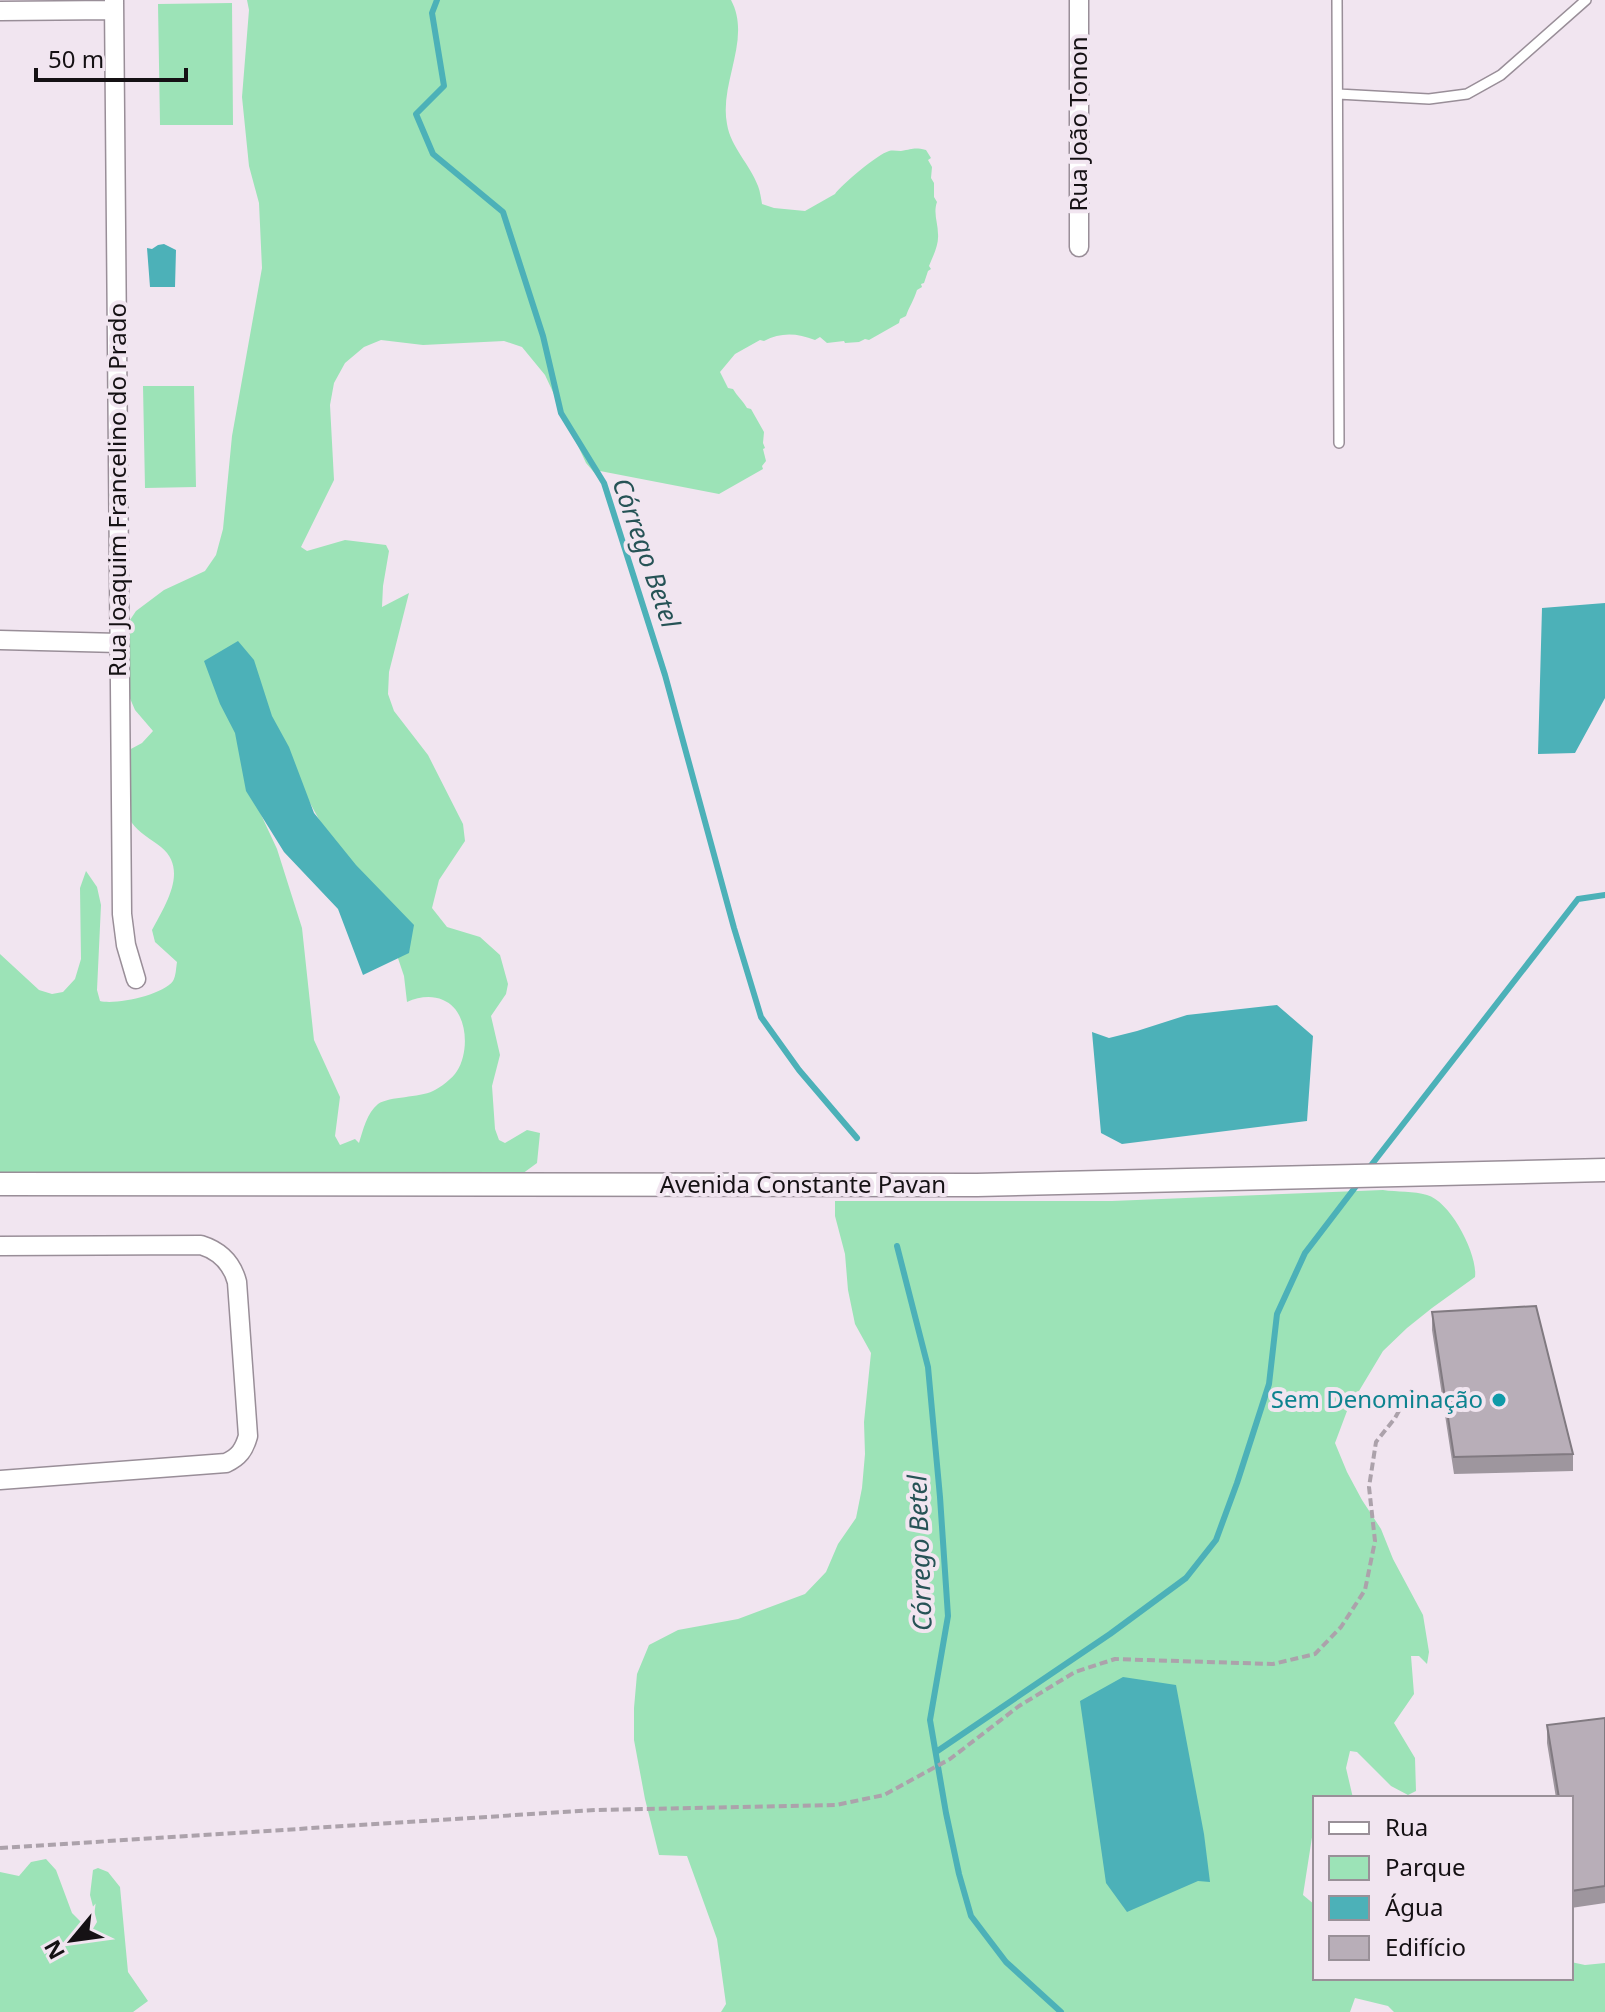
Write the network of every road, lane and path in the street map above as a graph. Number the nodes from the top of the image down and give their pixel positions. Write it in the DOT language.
graph roads {
  1 [pos="1079,0"];
  2 [pos="1337,0"];
  3 [pos="1586,0"];
  4 [pos="114,5"];
  5 [pos="0,11"];
  6 [pos="1338,94"];
  7 [pos="1079,247"];
  8 [pos="1339,443"];
  9 [pos="0,640"];
  10 [pos="119,643"];
  11 [pos="136,979"];
  12 [pos="1605,1170"];
  13 [pos="0,1184"];
  14 [pos="0,1246"];
  15 [pos="1411,1389"];
  16 [pos="0,1480"];
  17 [pos="0,1848"];
  1 -- 7 [label="street, Rua João Tonon"];
  2 -- 6 [label="lane"];
  3 -- 6 [label="lane"];
  4 -- 5 [label="street"];
  4 -- 10 [label="street, Rua Joaquim Francelino do Prado"];
  6 -- 8 [label="lane"];
  9 -- 10 [label="street"];
  10 -- 11 [label="street, Rua Joaquim Francelino do Prado"];
  12 -- 13 [label="street, Avenida Constante Pavan"];
  14 -- 16 [label="street"];
  15 -- 17 [label="path"];
}
